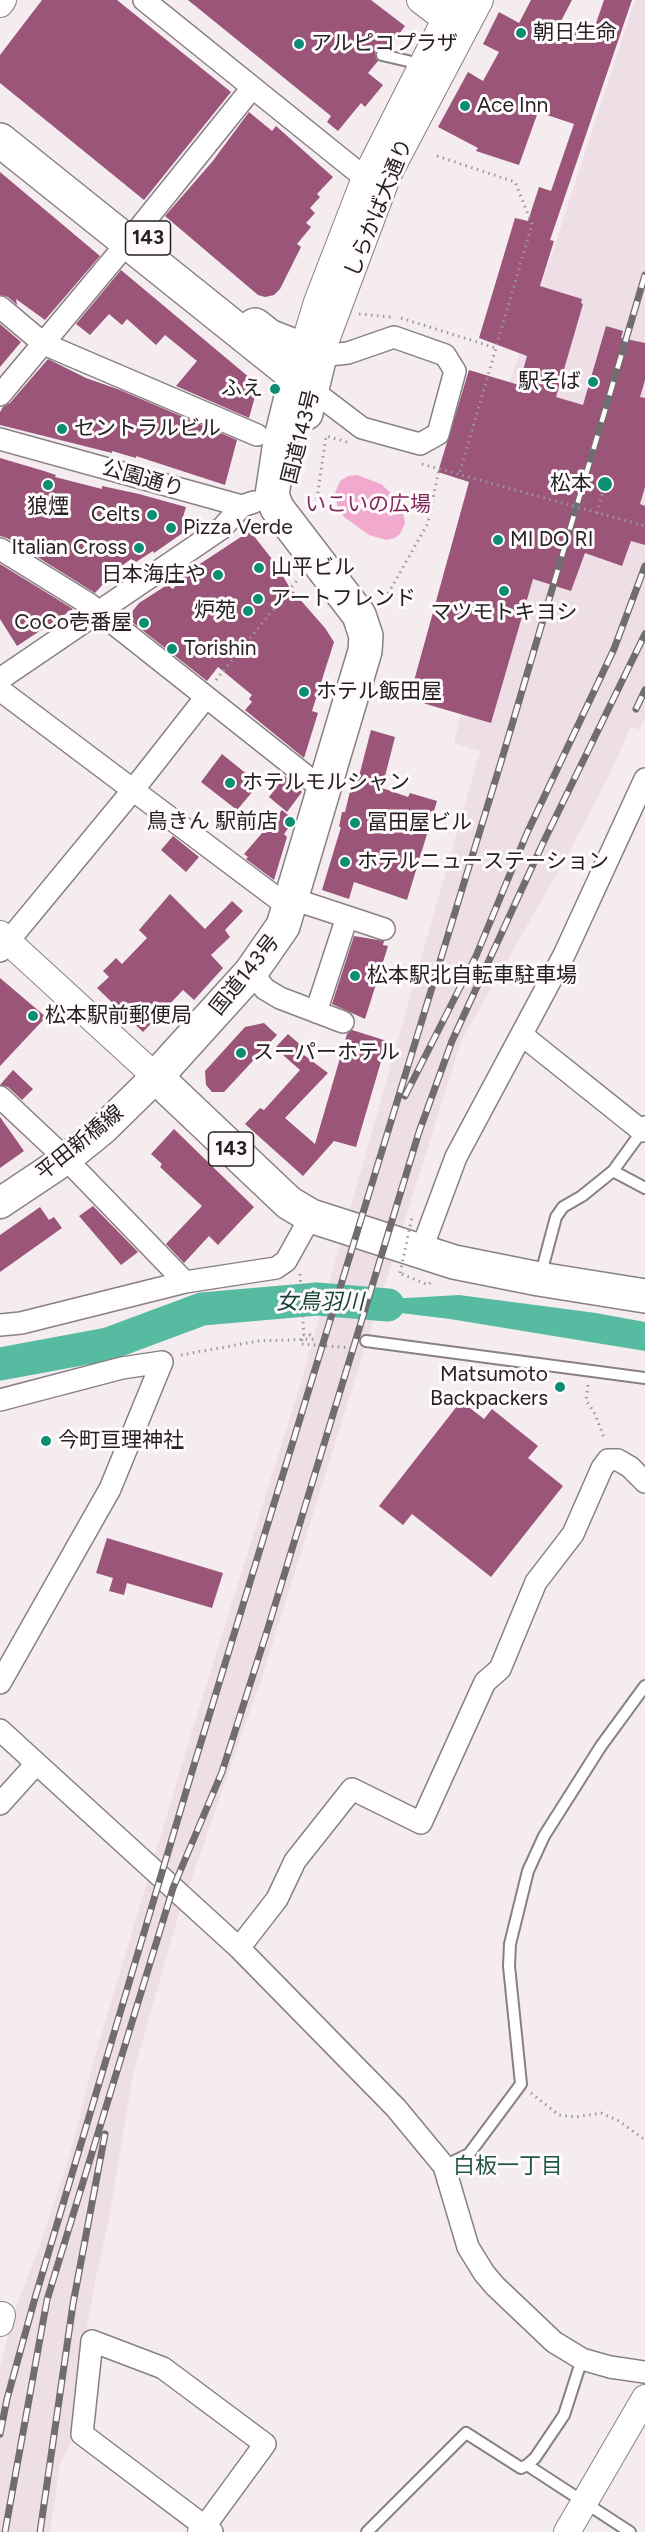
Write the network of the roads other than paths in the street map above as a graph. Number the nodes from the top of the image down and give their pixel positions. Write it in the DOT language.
graph roads {
  1 [pos="3,0"];
  2 [pos="144,0"];
  3 [pos="420,0"];
  4 [pos="480,0"];
  5 [pos="0,4"];
  6 [pos="454,17"];
  7 [pos="382,56"];
  8 [pos="428,76"];
  9 [pos="252,88"];
  10 [pos="0,118"];
  11 [pos="0,140"];
  12 [pos="365,178"];
  13 [pos="133,236"];
  14 [pos="0,307"];
  15 [pos="44,344"];
  16 [pos="307,368"];
  17 [pos="0,394"];
  18 [pos="257,435"];
  19 [pos="0,439"];
  20 [pos="290,504"];
  21 [pos="242,506"];
  22 [pos="0,549"];
  23 [pos="99,612"];
  24 [pos="0,679"];
  25 [pos="0,690"];
  26 [pos="205,696"];
  27 [pos="645,779"];
  28 [pos="134,790"];
  29 [pos="325,791"];
  30 [pos="291,903"];
  31 [pos="347,917"];
  32 [pos="380,930"];
  33 [pos="3,942"];
  34 [pos="251,972"];
  35 [pos="316,1012"];
  36 [pos="343,1022"];
  37 [pos="522,1035"];
  38 [pos="156,1077"];
  39 [pos="0,1097"];
  40 [pos="644,1129"];
  41 [pos="66,1159"];
  42 [pos="613,1171"];
  43 [pos="645,1188"];
  44 [pos="0,1203"];
  45 [pos="311,1216"];
  46 [pos="410,1262"];
  47 [pos="539,1279"];
  48 [pos="185,1282"];
  49 [pos="645,1296"];
  50 [pos="0,1325"];
  51 [pos="366,1341"];
  52 [pos="645,1378"];
  53 [pos="0,1400"];
  54 [pos="645,1482"];
  55 [pos="0,1683"];
  56 [pos="645,1686"];
  57 [pos="0,1730"];
  58 [pos="36,1764"];
  59 [pos="0,1804"];
  60 [pos="239,1948"];
  61 [pos="444,2166"];
  62 [pos="582,2359"];
  63 [pos="645,2372"];
  64 [pos="645,2398"];
  65 [pos="527,2465"];
  66 [pos="585,2501"];
  67 [pos="206,2530"];
  68 [pos="367,2532"];
  69 [pos="567,2532"];
  70 [pos="630,2532"];
  1 -- 5 [label="street"];
  2 -- 9 [label="street"];
  3 -- 6 [label="street"];
  4 -- 6 [label="street, しらかば大通り"];
  6 -- 8 [label="street, しらかば大通り"];
  7 -- 8 [label="lane"];
  8 -- 12 [label="street, しらかば大通り"];
  8 -- 16 [label="street, しらかば大通り"];
  9 -- 12 [label="street"];
  9 -- 13 [label="street"];
  10 -- 13 [label="highway, 143"];
  11 -- 13 [label="highway, 143"];
  12 -- 16 [label="street, しらかば大通り"];
  13 -- 15 [label="street"];
  13 -- 16 [label="highway, 143"];
  14 -- 15 [label="street"];
  15 -- 17 [label="street"];
  15 -- 18 [label="street"];
  16 -- 16 [label="street"];
  16 -- 20 [label="highway, 国道143号"];
  19 -- 21 [label="street, 公園通り"];
  20 -- 21 [label="street"];
  20 -- 29 [label="highway, 国道143号"];
  21 -- 23 [label="street"];
  22 -- 23 [label="street"];
  23 -- 24 [label="street"];
  23 -- 26 [label="street"];
  25 -- 28 [label="street"];
  26 -- 28 [label="street"];
  26 -- 29 [label="street"];
  27 -- 37 [label="street"];
  28 -- 30 [label="street"];
  28 -- 33 [label="street"];
  29 -- 30 [label="highway, 国道143号"];
  30 -- 31 [label="street"];
  30 -- 34 [label="highway, 国道143号"];
  31 -- 32 [label="street"];
  31 -- 35 [label="street"];
  33 -- 38 [label="street"];
  34 -- 35 [label="street"];
  34 -- 38 [label="highway, 国道143号"];
  35 -- 36 [label="street"];
  37 -- 40 [label="street"];
  37 -- 46 [label="street"];
  38 -- 41 [label="main road, 平田新橋線"];
  38 -- 45 [label="highway, 143"];
  39 -- 41 [label="street"];
  40 -- 42 [label="lane"];
  41 -- 44 [label="main road, 平田新橋線"];
  41 -- 48 [label="street"];
  42 -- 43 [label="lane"];
  42 -- 47 [label="lane"];
  45 -- 46 [label="highway, 143"];
  45 -- 48 [label="street"];
  46 -- 47 [label="highway, 143"];
  47 -- 49 [label="highway, 143"];
  48 -- 50 [label="street"];
  51 -- 52 [label="lane"];
  53 -- 55 [label="street"];
  54 -- 60 [label="street"];
  56 -- 61 [label="lane"];
  57 -- 58 [label="street"];
  58 -- 59 [label="street"];
  58 -- 60 [label="street"];
  60 -- 61 [label="street"];
  61 -- 62 [label="street"];
  62 -- 63 [label="street"];
  62 -- 65 [label="lane"];
  64 -- 66 [label="street"];
  65 -- 66 [label="lane"];
  65 -- 68 [label="lane"];
  66 -- 69 [label="street"];
  66 -- 70 [label="lane"];
  67 -- 67 [label="street"];
}
